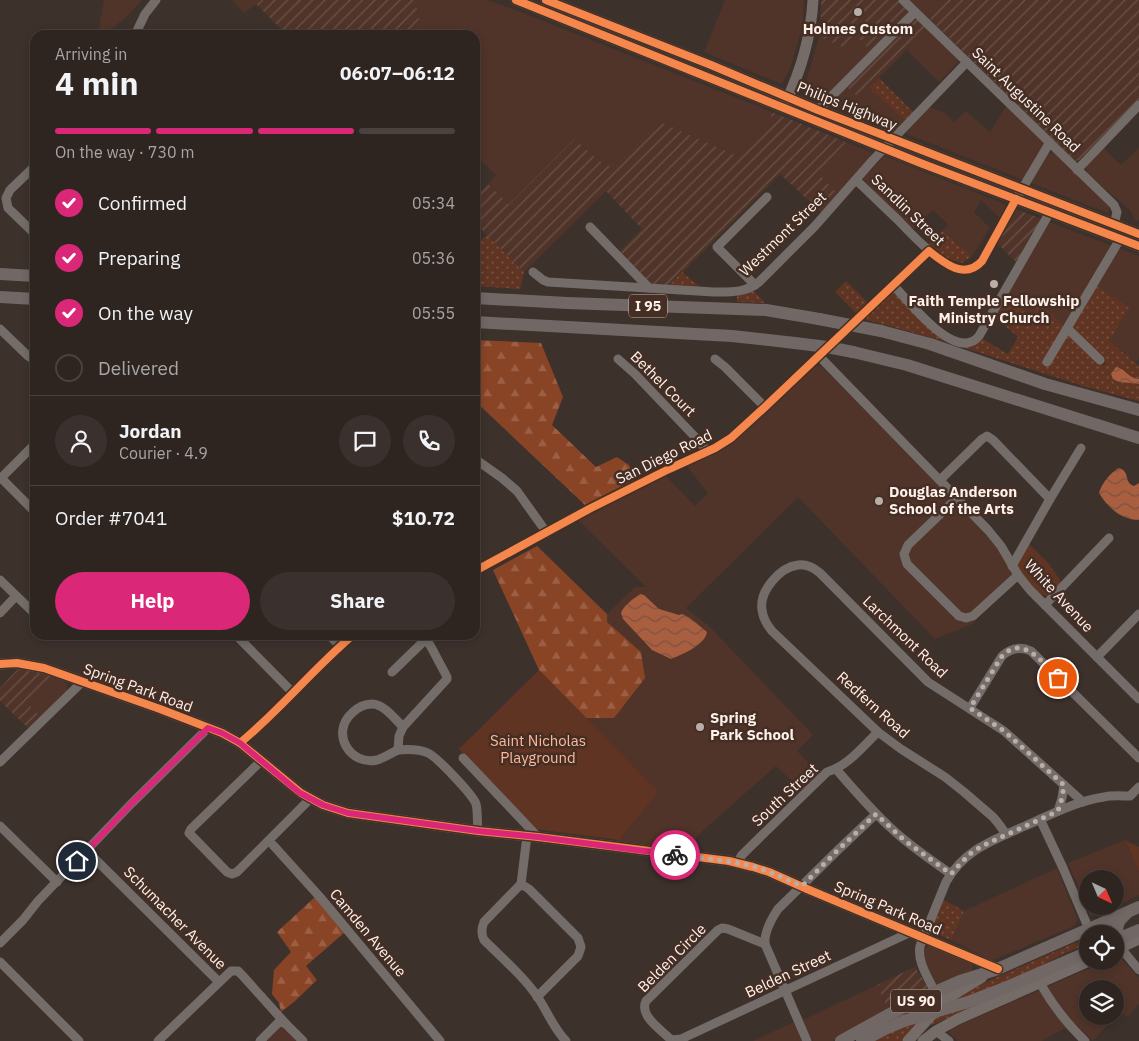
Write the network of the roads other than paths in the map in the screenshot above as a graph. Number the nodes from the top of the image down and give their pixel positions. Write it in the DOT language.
graph roads {
  1 [pos="156,0"];
  2 [pos="516,0"];
  3 [pos="546,0"];
  4 [pos="813,0"];
  5 [pos="903,0"];
  6 [pos="915,12"];
  7 [pos="586,22"];
  8 [pos="139,30"];
  9 [pos="967,62"];
  10 [pos="785,103"];
  11 [pos="1139,105"];
  12 [pos="818,110"];
  13 [pos="1050,142"];
  14 [pos="888,144"];
  15 [pos="1077,170"];
  16 [pos="30,171"];
  17 [pos="856,180"];
  18 [pos="1019,194"];
  19 [pos="767,197"];
  20 [pos="1050,212"];
  21 [pos="1114,225"];
  22 [pos="590,227"];
  23 [pos="30,229"];
  24 [pos="1139,234"];
  25 [pos="1120,239"];
  26 [pos="1139,246"];
  27 [pos="929,251"];
  28 [pos="533,272"];
  29 [pos="0,274"];
  30 [pos="30,276"];
  31 [pos="755,285"];
  32 [pos="893,285"];
  33 [pos="649,288"];
  34 [pos="0,297"];
  35 [pos="480,298"];
  36 [pos="30,299"];
  37 [pos="480,322"];
  38 [pos="1068,328"];
  39 [pos="0,329"];
  40 [pos="819,356"];
  41 [pos="30,357"];
  42 [pos="618,359"];
  43 [pos="715,359"];
  44 [pos="1100,360"];
  45 [pos="1047,362"];
  46 [pos="765,407"];
  47 [pos="1139,410"];
  48 [pos="1139,438"];
  49 [pos="1081,448"];
  50 [pos="30,449"];
  51 [pos="708,452"];
  52 [pos="480,463"];
  53 [pos="1,478"];
  54 [pos="940,480"];
  55 [pos="957,498"];
  56 [pos="1050,499"];
  57 [pos="30,507"];
  58 [pos="547,533"];
  59 [pos="1109,538"];
  60 [pos="480,566"];
  61 [pos="1012,566"];
  62 [pos="1018,574"];
  63 [pos="777,577"];
  64 [pos="0,580"];
  65 [pos="16,596"];
  66 [pos="1045,605"];
  67 [pos="30,609"];
  68 [pos="0,613"];
  69 [pos="1139,614"];
  70 [pos="241,640"];
  71 [pos="335,640"];
  72 [pos="347,640"];
  73 [pos="420,640"];
  74 [pos="426,640"];
  75 [pos="340,646"];
  76 [pos="1097,657"];
  77 [pos="0,664"];
  78 [pos="392,672"];
  79 [pos="82,682"];
  80 [pos="294,693"];
  81 [pos="1139,699"];
  82 [pos="970,708"];
  83 [pos="403,726"];
  84 [pos="208,728"];
  85 [pos="878,732"];
  86 [pos="240,743"];
  87 [pos="398,750"];
  88 [pos="463,758"];
  89 [pos="1139,758"];
  90 [pos="261,761"];
  91 [pos="0,762"];
  92 [pos="836,769"];
  93 [pos="1064,785"];
  94 [pos="1139,787"];
  95 [pos="1135,796"];
  96 [pos="311,798"];
  97 [pos="1083,802"];
  98 [pos="1058,811"];
  99 [pos="876,814"];
  100 [pos="1040,819"];
  101 [pos="0,826"];
  102 [pos="478,831"];
  103 [pos="1006,834"];
  104 [pos="532,837"];
  105 [pos="273,845"];
  106 [pos="87,851"];
  107 [pos="738,863"];
  108 [pos="951,874"];
  109 [pos="57,882"];
  110 [pos="521,884"];
  111 [pos="802,886"];
  112 [pos="1134,909"];
  113 [pos="1087,925"];
  114 [pos="1103,925"];
  115 [pos="1117,925"];
  116 [pos="1139,930"];
  117 [pos="911,932"];
  118 [pos="1079,936"];
  119 [pos="923,937"];
  120 [pos="1139,939"];
  121 [pos="1124,940"];
  122 [pos="0,942"];
  123 [pos="1124,942"];
  124 [pos="766,944"];
  125 [pos="1124,952"];
  126 [pos="966,955"];
  127 [pos="1079,956"];
  128 [pos="0,962"];
  129 [pos="1079,965"];
  130 [pos="996,969"];
  131 [pos="1139,970"];
  132 [pos="218,982"];
  133 [pos="969,982"];
  134 [pos="1040,983"];
  135 [pos="785,990"];
  136 [pos="935,992"];
  137 [pos="538,997"];
  138 [pos="284,1023"];
  139 [pos="936,1031"];
  140 [pos="676,1040"];
  141 [pos="79,1041"];
  142 [pos="158,1041"];
  143 [pos="260,1041"];
  144 [pos="303,1041"];
  145 [pos="440,1041"];
  146 [pos="566,1041"];
  147 [pos="807,1041"];
  148 [pos="841,1041"];
  149 [pos="862,1041"];
  150 [pos="908,1041"];
  151 [pos="923,1041"];
  152 [pos="949,1041"];
  153 [pos="1085,1041"];
  1 -- 8 [label="street"];
  2 -- 7 [label="main road, Philips Highway"];
  3 -- 7 [label="main road, Philips Highway"];
  4 -- 10 [label="main road"];
  5 -- 6 [label="street, Saint Augustine Road"];
  6 -- 9 [label="street, Saint Augustine Road"];
  6 -- 12 [label="street"];
  7 -- 10 [label="main road, Philips Highway"];
  9 -- 13 [label="street, Saint Augustine Road"];
  9 -- 14 [label="street, Westmont Street"];
  10 -- 12 [label="main road, Philips Highway"];
  10 -- 14 [label="main road, Philips Highway"];
  11 -- 15 [label="street"];
  12 -- 14 [label="main road, Philips Highway"];
  13 -- 15 [label="street, Saint Augustine Road"];
  13 -- 18 [label="street"];
  14 -- 17 [label="street, Westmont Street"];
  14 -- 18 [label="main road, Philips Highway"];
  15 -- 21 [label="street, Saint Augustine Road"];
  16 -- 23 [label="street"];
  17 -- 27 [label="street, Sandlin Street"];
  17 -- 31 [label="street, Westmont Street"];
  18 -- 20 [label="main road, Philips Highway"];
  18 -- 21 [label="main road, Philips Highway"];
  18 -- 27 [label="street, Sandlin Street"];
  19 -- 31 [label="street"];
  20 -- 25 [label="main road, Philips Highway"];
  20 -- 32 [label="street"];
  21 -- 24 [label="main road, Philips Highway"];
  22 -- 33 [label="street"];
  25 -- 26 [label="main road, Philips Highway"];
  25 -- 38 [label="street"];
  27 -- 32 [label="street, San Diego Road"];
  28 -- 33 [label="street, Westmont Street"];
  29 -- 30 [label="highway"];
  31 -- 33 [label="street, Westmont Street"];
  32 -- 40 [label="street, San Diego Road"];
  34 -- 36 [label="highway"];
  35 -- 47 [label="highway, I 95, bridge"];
  37 -- 48 [label="highway, I 95, bridge"];
  38 -- 44 [label="street"];
  38 -- 45 [label="street"];
  39 -- 41 [label="street"];
  40 -- 46 [label="street, San Diego Road"];
  40 -- 54 [label="street, White Avenue"];
  42 -- 51 [label="street, Bethel Court"];
  43 -- 46 [label="street"];
  46 -- 51 [label="street, San Diego Road"];
  49 -- 56 [label="street"];
  50 -- 53 [label="street"];
  51 -- 58 [label="street, San Diego Road"];
  52 -- 58 [label="street"];
  53 -- 57 [label="street"];
  54 -- 55 [label="street, White Avenue"];
  54 -- 56 [label="street"];
  55 -- 61 [label="street, White Avenue"];
  55 -- 62 [label="street"];
  56 -- 61 [label="street"];
  58 -- 60 [label="street, San Diego Road"];
  59 -- 66 [label="street"];
  61 -- 62 [label="street, White Avenue"];
  62 -- 66 [label="street, White Avenue"];
  63 -- 82 [label="street, Larchmont Road"];
  63 -- 85 [label="street, Redfern Road"];
  64 -- 65 [label="street"];
  65 -- 67 [label="street"];
  65 -- 68 [label="street"];
  66 -- 76 [label="street, White Avenue"];
  69 -- 76 [label="street"];
  70 -- 80 [label="street"];
  71 -- 75 [label="street"];
  72 -- 75 [label="street"];
  73 -- 78 [label="street"];
  74 -- 83 [label="street"];
  75 -- 80 [label="street"];
  76 -- 81 [label="street, White Avenue"];
  77 -- 79 [label="main road, Spring Park Road"];
  79 -- 84 [label="main road, Spring Park Road"];
  79 -- 91 [label="street"];
  80 -- 86 [label="street"];
  82 -- 89 [label="street"];
  82 -- 93 [label="street, Larchmont Road"];
  83 -- 87 [label="street"];
  83 -- 87 [label="street"];
  84 -- 86 [label="main road, Spring Park Road"];
  84 -- 106 [label="street"];
  85 -- 92 [label="street, South Street"];
  85 -- 103 [label="street, Redfern Road"];
  86 -- 90 [label="main road, Spring Park Road"];
  87 -- 102 [label="street"];
  88 -- 104 [label="street"];
  90 -- 96 [label="main road, Spring Park Road"];
  90 -- 96 [label="street"];
  92 -- 99 [label="street"];
  92 -- 107 [label="street, South Street"];
  93 -- 97 [label="street, Larchmont Road"];
  93 -- 98 [label="street"];
  94 -- 95 [label="street"];
  95 -- 97 [label="street"];
  96 -- 102 [label="main road, Spring Park Road"];
  97 -- 98 [label="street"];
  98 -- 100 [label="street"];
  99 -- 108 [label="street"];
  99 -- 111 [label="street"];
  100 -- 103 [label="street"];
  100 -- 113 [label="street"];
  101 -- 109 [label="street"];
  102 -- 104 [label="main road, Spring Park Road"];
  103 -- 108 [label="street"];
  104 -- 107 [label="main road, Spring Park Road"];
  104 -- 110 [label="street"];
  105 -- 145 [label="street, Camden Avenue"];
  106 -- 109 [label="street"];
  106 -- 132 [label="street, Schumacher Avenue"];
  107 -- 111 [label="main road, Spring Park Road"];
  108 -- 119 [label="street"];
  109 -- 122 [label="street"];
  110 -- 137 [label="street"];
  110 -- 137 [label="street"];
  111 -- 117 [label="main road, Spring Park Road"];
  111 -- 124 [label="street"];
  112 -- 114 [label="highway, US 90"];
  112 -- 115 [label="highway"];
  116 -- 121 [label="highway"];
  117 -- 119 [label="main road, Spring Park Road"];
  117 -- 135 [label="street, Belden Street"];
  118 -- 130 [label="highway, US 90"];
  119 -- 126 [label="main road, Spring Park Road"];
  119 -- 136 [label="street"];
  120 -- 123 [label="main road"];
  124 -- 135 [label="street"];
  124 -- 140 [label="street, Belden Circle"];
  125 -- 131 [label="street"];
  126 -- 130 [label="main road, Spring Park Road"];
  126 -- 133 [label="main road"];
  127 -- 149 [label="highway, US 90, bridge"];
  128 -- 141 [label="street"];
  129 -- 134 [label="main road"];
  130 -- 133 [label="highway, US 90"];
  132 -- 138 [label="street, Schumacher Avenue"];
  132 -- 142 [label="street"];
  133 -- 136 [label="highway, US 90"];
  133 -- 150 [label="main road"];
  134 -- 139 [label="main road"];
  134 -- 153 [label="street"];
  135 -- 140 [label="street, Belden Street"];
  135 -- 147 [label="street"];
  136 -- 148 [label="highway, US 90"];
  137 -- 146 [label="street"];
  138 -- 143 [label="street"];
  138 -- 144 [label="street, Schumacher Avenue"];
  139 -- 151 [label="main road"];
  139 -- 152 [label="street"];
}
